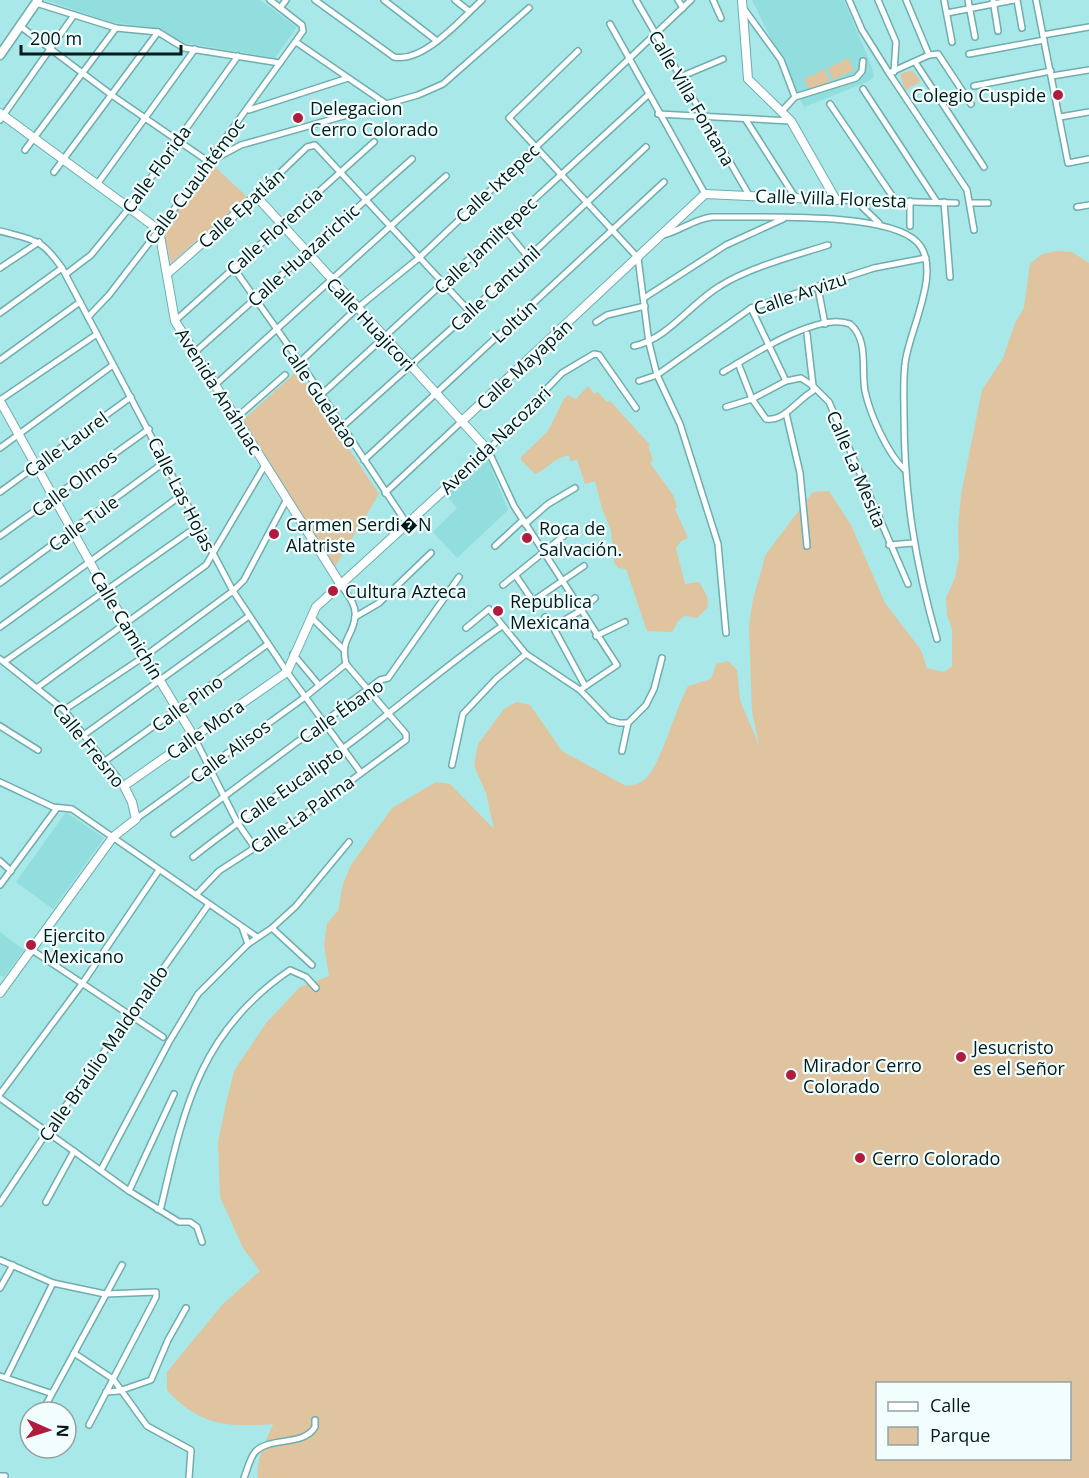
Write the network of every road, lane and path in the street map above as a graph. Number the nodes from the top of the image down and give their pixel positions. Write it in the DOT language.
graph roads {
  1 [pos="270,0"];
  2 [pos="286,0"];
  3 [pos="315,0"];
  4 [pos="384,0"];
  5 [pos="454,0"];
  6 [pos="482,0"];
  7 [pos="636,0"];
  8 [pos="678,0"];
  9 [pos="691,0"];
  10 [pos="713,0"];
  11 [pos="741,0"];
  12 [pos="849,0"];
  13 [pos="878,0"];
  14 [pos="906,0"];
  15 [pos="944,0"];
  16 [pos="968,0"];
  17 [pos="1016,0"];
  18 [pos="1036,0"];
  19 [pos="37,2"];
  20 [pos="993,2"];
  21 [pos="280,8"];
  22 [pos="529,8"];
  23 [pos="683,8"];
  24 [pos="744,9"];
  25 [pos="970,9"];
  26 [pos="469,11"];
  27 [pos="947,13"];
  28 [pos="74,15"];
  29 [pos="721,18"];
  30 [pos="610,24"];
  31 [pos="20,26"];
  32 [pos="1089,27"];
  33 [pos="116,28"];
  34 [pos="1022,28"];
  35 [pos="998,31"];
  36 [pos="158,33"];
  37 [pos="655,33"];
  38 [pos="975,38"];
  39 [pos="1044,38"];
  40 [pos="436,40"];
  41 [pos="296,42"];
  42 [pos="952,42"];
  43 [pos="195,49"];
  44 [pos="50,50"];
  45 [pos="578,51"];
  46 [pos="969,54"];
  47 [pos="0,55"];
  48 [pos="929,55"];
  49 [pos="237,56"];
  50 [pos="628,59"];
  51 [pos="723,59"];
  52 [pos="862,61"];
  53 [pos="915,62"];
  54 [pos="280,63"];
  55 [pos="1089,70"];
  56 [pos="82,71"];
  57 [pos="892,73"];
  58 [pos="1051,74"];
  59 [pos="680,77"];
  60 [pos="348,78"];
  61 [pos="974,86"];
  62 [pos="864,89"];
  63 [pos="648,95"];
  64 [pos="113,96"];
  65 [pos="795,98"];
  66 [pos="385,103"];
  67 [pos="830,104"];
  68 [pos="971,104"];
  69 [pos="247,110"];
  70 [pos="782,111"];
  71 [pos="1089,112"];
  72 [pos="658,114"];
  73 [pos="1,116"];
  74 [pos="702,116"];
  75 [pos="1060,117"];
  76 [pos="144,118"];
  77 [pos="746,120"];
  78 [pos="791,121"];
  79 [pos="34,138"];
  80 [pos="177,141"];
  81 [pos="374,142"];
  82 [pos="646,147"];
  83 [pos="535,148"];
  84 [pos="25,150"];
  85 [pos="412,159"];
  86 [pos="1089,159"];
  87 [pos="65,160"];
  88 [pos="209,162"];
  89 [pos="984,167"];
  90 [pos="341,170"];
  91 [pos="54,172"];
  92 [pos="561,173"];
  93 [pos="446,176"];
  94 [pos="664,182"];
  95 [pos="98,183"];
  96 [pos="705,194"];
  97 [pos="748,195"];
  98 [pos="256,196"];
  99 [pos="795,197"];
  100 [pos="365,199"];
  101 [pos="836,200"];
  102 [pos="855,200"];
  103 [pos="895,200"];
  104 [pos="586,201"];
  105 [pos="910,201"];
  106 [pos="940,202"];
  107 [pos="956,203"];
  108 [pos="971,203"];
  109 [pos="988,203"];
  110 [pos="1089,205"];
  111 [pos="130,207"];
  112 [pos="1077,207"];
  113 [pos="784,219"];
  114 [pos="879,223"];
  115 [pos="283,225"];
  116 [pos="910,226"];
  117 [pos="392,227"];
  118 [pos="504,228"];
  119 [pos="613,229"];
  120 [pos="159,230"];
  121 [pos="974,230"];
  122 [pos="0,231"];
  123 [pos="663,235"];
  124 [pos="39,242"];
  125 [pos="828,245"];
  126 [pos="307,254"];
  127 [pos="528,257"];
  128 [pos="419,258"];
  129 [pos="638,258"];
  130 [pos="926,258"];
  131 [pos="233,267"];
  132 [pos="0,268"];
  133 [pos="62,268"];
  134 [pos="168,273"];
  135 [pos="66,274"];
  136 [pos="950,277"];
  137 [pos="330,280"];
  138 [pos="444,284"];
  139 [pos="818,288"];
  140 [pos="644,298"];
  141 [pos="255,300"];
  142 [pos="80,302"];
  143 [pos="645,306"];
  144 [pos="751,308"];
  145 [pos="356,309"];
  146 [pos="470,312"];
  147 [pos="0,313"];
  148 [pos="88,317"];
  149 [pos="175,321"];
  150 [pos="596,322"];
  151 [pos="825,324"];
  152 [pos="276,331"];
  153 [pos="97,334"];
  154 [pos="807,334"];
  155 [pos="384,339"];
  156 [pos="649,343"];
  157 [pos="634,346"];
  158 [pos="768,346"];
  159 [pos="194,353"];
  160 [pos="0,360"];
  161 [pos="300,362"];
  162 [pos="738,363"];
  163 [pos="113,365"];
  164 [pos="410,366"];
  165 [pos="723,372"];
  166 [pos="285,375"];
  167 [pos="657,375"];
  168 [pos="639,381"];
  169 [pos="786,381"];
  170 [pos="215,385"];
  171 [pos="813,386"];
  172 [pos="321,394"];
  173 [pos="436,394"];
  174 [pos="131,397"];
  175 [pos="752,399"];
  176 [pos="0,401"];
  177 [pos="726,407"];
  178 [pos="636,408"];
  179 [pos="786,413"];
  180 [pos="236,418"];
  181 [pos="461,422"];
  182 [pos="343,426"];
  183 [pos="149,429"];
  184 [pos="19,434"];
  185 [pos="0,448"];
  186 [pos="488,450"];
  187 [pos="364,460"];
  188 [pos="166,461"];
  189 [pos="265,465"];
  190 [pos="36,466"];
  191 [pos="904,469"];
  192 [pos="576,488"];
  193 [pos="0,492"];
  194 [pos="386,493"];
  195 [pos="183,494"];
  196 [pos="54,498"];
  197 [pos="287,500"];
  198 [pos="524,522"];
  199 [pos="407,524"];
  200 [pos="199,525"];
  201 [pos="73,530"];
  202 [pos="566,534"];
  203 [pos="0,536"];
  204 [pos="913,543"];
  205 [pos="889,545"];
  206 [pos="495,546"];
  207 [pos="807,546"];
  208 [pos="431,552"];
  209 [pos="545,552"];
  210 [pos="213,555"];
  211 [pos="90,562"];
  212 [pos="584,566"];
  213 [pos="516,576"];
  214 [pos="459,577"];
  215 [pos="562,581"];
  216 [pos="0,583"];
  217 [pos="908,584"];
  218 [pos="341,585"];
  219 [pos="503,585"];
  220 [pos="106,591"];
  221 [pos="233,591"];
  222 [pos="595,598"];
  223 [pos="580,611"];
  224 [pos="249,616"];
  225 [pos="311,617"];
  226 [pos="355,617"];
  227 [pos="545,618"];
  228 [pos="125,622"];
  229 [pos="625,622"];
  230 [pos="502,626"];
  231 [pos="0,627"];
  232 [pos="553,627"];
  233 [pos="466,628"];
  234 [pos="726,633"];
  235 [pos="596,636"];
  236 [pos="937,639"];
  237 [pos="268,644"];
  238 [pos="343,650"];
  239 [pos="292,654"];
  240 [pos="526,654"];
  241 [pos="145,656"];
  242 [pos="662,658"];
  243 [pos="2,661"];
  244 [pos="346,664"];
  245 [pos="287,672"];
  246 [pos="161,682"];
  247 [pos="319,685"];
  248 [pos="38,687"];
  249 [pos="582,688"];
  250 [pos="369,690"];
  251 [pos="305,697"];
  252 [pos="64,710"];
  253 [pos="177,710"];
  254 [pos="389,714"];
  255 [pos="323,723"];
  256 [pos="628,723"];
  257 [pos="0,726"];
  258 [pos="85,734"];
  259 [pos="194,738"];
  260 [pos="342,749"];
  261 [pos="38,750"];
  262 [pos="622,751"];
  263 [pos="105,762"];
  264 [pos="452,765"];
  265 [pos="209,766"];
  266 [pos="361,773"];
  267 [pos="1,785"];
  268 [pos="124,786"];
  269 [pos="224,795"];
  270 [pos="57,808"];
  271 [pos="136,819"];
  272 [pos="237,822"];
  273 [pos="174,834"];
  274 [pos="113,837"];
  275 [pos="348,842"];
  276 [pos="255,848"];
  277 [pos="193,857"];
  278 [pos="0,861"];
  279 [pos="159,870"];
  280 [pos="11,871"];
  281 [pos="0,885"];
  282 [pos="196,895"];
  283 [pos="208,904"];
  284 [pos="242,927"];
  285 [pos="272,928"];
  286 [pos="257,936"];
  287 [pos="248,944"];
  288 [pos="32,950"];
  289 [pos="312,964"];
  290 [pos="82,984"];
  291 [pos="316,988"];
  292 [pos="0,993"];
  293 [pos="129,1016"];
  294 [pos="162,1037"];
  295 [pos="174,1094"];
  296 [pos="0,1096"];
  297 [pos="47,1132"];
  298 [pos="74,1151"];
  299 [pos="101,1170"];
  300 [pos="129,1191"];
  301 [pos="46,1202"];
  302 [pos="0,1203"];
  303 [pos="157,1209"];
  304 [pos="202,1242"];
  305 [pos="0,1260"];
  306 [pos="13,1265"];
  307 [pos="122,1265"];
  308 [pos="53,1283"];
  309 [pos="0,1288"];
  310 [pos="105,1294"];
  311 [pos="186,1308"];
  312 [pos="74,1353"];
  313 [pos="3,1377"];
  314 [pos="112,1379"];
  315 [pos="119,1391"];
  316 [pos="106,1392"];
  317 [pos="50,1393"];
  318 [pos="47,1400"];
  319 [pos="315,1420"];
  320 [pos="89,1425"];
  321 [pos="189,1478"];
  322 [pos="244,1478"];
  1 -- 21 [label="street"];
  2 -- 21 [label="street"];
  3 -- 40 [label="street"];
  4 -- 40 [label="street"];
  5 -- 26 [label="street"];
  6 -- 26 [label="street"];
  7 -- 37 [label="street, Calle Villa Fontana"];
  8 -- 23 [label="street"];
  9 -- 23 [label="street, Calle Ixtepec"];
  10 -- 29 [label="street"];
  11 -- 24 [label="street"];
  12 -- 57 [label="street"];
  13 -- 57 [label="street"];
  14 -- 48 [label="street"];
  15 -- 27 [label="street"];
  16 -- 25 [label="street"];
  17 -- 20 [label="street"];
  17 -- 34 [label="street"];
  18 -- 39 [label="street"];
  19 -- 28 [label="street"];
  19 -- 31 [label="main road"];
  20 -- 25 [label="street"];
  20 -- 35 [label="street"];
  21 -- 41 [label="street"];
  22 -- 66 [label="street"];
  23 -- 37 [label="street, Calle Ixtepec"];
  24 -- 65 [label="street"];
  24 -- 70 [label="street"];
  25 -- 27 [label="street"];
  25 -- 38 [label="street"];
  26 -- 40 [label="street"];
  27 -- 42 [label="street"];
  28 -- 33 [label="street"];
  28 -- 44 [label="street"];
  30 -- 50 [label="street"];
  31 -- 44 [label="street"];
  31 -- 47 [label="main road"];
  32 -- 39 [label="street"];
  33 -- 36 [label="street"];
  33 -- 56 [label="street"];
  36 -- 43 [label="street"];
  36 -- 64 [label="street"];
  37 -- 50 [label="street, Calle Ixtepec"];
  37 -- 59 [label="street, Calle Villa Fontana"];
  39 -- 46 [label="street"];
  39 -- 58 [label="street"];
  41 -- 54 [label="street, Calle Cuauhtémoc"];
  41 -- 60 [label="street"];
  43 -- 49 [label="street"];
  43 -- 76 [label="street"];
  44 -- 56 [label="street"];
  44 -- 73 [label="street"];
  45 -- 83 [label="street"];
  48 -- 53 [label="street"];
  48 -- 68 [label="street"];
  49 -- 54 [label="street"];
  49 -- 80 [label="street, Calle Florida"];
  50 -- 63 [label="street"];
  50 -- 83 [label="street, Calle Ixtepec"];
  51 -- 59 [label="street"];
  52 -- 65 [label="street"];
  53 -- 57 [label="street"];
  53 -- 89 [label="street"];
  54 -- 69 [label="street, Calle Cuauhtémoc"];
  55 -- 58 [label="street"];
  56 -- 64 [label="street"];
  56 -- 79 [label="street"];
  57 -- 108 [label="street"];
  58 -- 61 [label="street"];
  58 -- 75 [label="street"];
  59 -- 74 [label="street, Calle Villa Fontana"];
  60 -- 66 [label="street"];
  60 -- 69 [label="street"];
  62 -- 106 [label="street"];
  63 -- 72 [label="street"];
  63 -- 92 [label="street, Calle Jamiltepec"];
  64 -- 76 [label="street"];
  64 -- 87 [label="street"];
  65 -- 70 [label="street"];
  66 -- 88 [label="street"];
  67 -- 103 [label="street"];
  69 -- 88 [label="street, Calle Cuauhtémoc"];
  70 -- 78 [label="street"];
  71 -- 75 [label="street"];
  72 -- 74 [label="street"];
  72 -- 96 [label="street"];
  73 -- 79 [label="street"];
  74 -- 77 [label="street"];
  74 -- 97 [label="street, Calle Villa Fontana"];
  75 -- 86 [label="street"];
  76 -- 80 [label="street"];
  76 -- 95 [label="street"];
  77 -- 78 [label="street"];
  77 -- 99 [label="street"];
  78 -- 101 [label="street"];
  79 -- 84 [label="street"];
  79 -- 87 [label="street"];
  80 -- 88 [label="street"];
  80 -- 111 [label="street, Calle Florida"];
  81 -- 90 [label="street, Calle Florencia"];
  82 -- 104 [label="street, Calle Cantunil"];
  83 -- 92 [label="street"];
  83 -- 128 [label="street, Calle Ixtepec"];
  85 -- 100 [label="street, Calle Huazarichic"];
  87 -- 91 [label="street"];
  87 -- 95 [label="street"];
  88 -- 120 [label="street, Calle Cuauhtémoc"];
  90 -- 98 [label="street, Calle Epatlán"];
  90 -- 100 [label="street"];
  90 -- 115 [label="street, Calle Florencia"];
  92 -- 104 [label="street"];
  92 -- 118 [label="street, Calle Jamiltepec"];
  93 -- 117 [label="street"];
  94 -- 119 [label="street, Loltún"];
  95 -- 111 [label="street"];
  96 -- 97 [label="street, Calle Villa Floresta"];
  96 -- 123 [label="street, Calle Mayapán"];
  97 -- 99 [label="street, Calle Villa Floresta"];
  98 -- 115 [label="street, Calle Huajicori"];
  98 -- 134 [label="street, Calle Epatlán"];
  99 -- 101 [label="street, Calle Villa Floresta"];
  100 -- 117 [label="street"];
  100 -- 126 [label="street, Calle Huazarichic"];
  101 -- 102 [label="street, Calle Villa Floresta"];
  102 -- 103 [label="street, Calle Villa Floresta"];
  102 -- 114 [label="street"];
  103 -- 105 [label="street, Calle Villa Floresta"];
  104 -- 119 [label="street"];
  104 -- 127 [label="street, Calle Cantunil"];
  105 -- 106 [label="street, Calle Villa Floresta"];
  105 -- 116 [label="street"];
  106 -- 107 [label="street, Calle Villa Floresta"];
  106 -- 136 [label="street"];
  108 -- 109 [label="street"];
  108 -- 121 [label="street"];
  110 -- 112 [label="street"];
  111 -- 120 [label="street"];
  111 -- 135 [label="street, Calle Florida"];
  113 -- 114 [label="street, Calle Mayapán"];
  113 -- 123 [label="street, Calle Mayapán"];
  113 -- 140 [label="street"];
  114 -- 130 [label="street, Calle Mayapán"];
  115 -- 126 [label="street, Calle Huajicori"];
  115 -- 131 [label="street, Calle Florencia"];
  117 -- 128 [label="street"];
  117 -- 137 [label="street"];
  118 -- 127 [label="street"];
  118 -- 138 [label="street, Calle Jamiltepec"];
  119 -- 129 [label="street"];
  119 -- 173 [label="street, Loltún"];
  120 -- 134 [label="street, Avenida Anáhuac"];
  120 -- 148 [label="street, Calle Cuauhtémoc"];
  122 -- 124 [label="street"];
  123 -- 129 [label="street, Calle Mayapán"];
  124 -- 132 [label="street"];
  124 -- 133 [label="street, Calle Las Hojas"];
  125 -- 156 [label="street"];
  126 -- 137 [label="street, Calle Huajicori"];
  126 -- 141 [label="street, Calle Huazarichic"];
  127 -- 146 [label="street, Calle Cantunil"];
  128 -- 138 [label="street"];
  128 -- 145 [label="street, Calle Ixtepec"];
  129 -- 140 [label="street"];
  129 -- 181 [label="street, Calle Mayapán"];
  130 -- 139 [label="street, Calle Arvizu"];
  130 -- 191 [label="street"];
  131 -- 141 [label="street, Calle Guelatao"];
  131 -- 149 [label="street, Calle Florencia"];
  133 -- 135 [label="street, Calle Las Hojas"];
  133 -- 147 [label="street"];
  134 -- 149 [label="street, Avenida Anáhuac"];
  135 -- 142 [label="street, Calle Las Hojas"];
  137 -- 145 [label="street, Calle Huajicori"];
  137 -- 152 [label="street"];
  138 -- 146 [label="street"];
  138 -- 155 [label="street, Calle Jamiltepec"];
  139 -- 144 [label="street, Calle Arvizu"];
  139 -- 151 [label="street"];
  140 -- 143 [label="street"];
  141 -- 152 [label="street, Calle Guelatao"];
  141 -- 159 [label="street, Calle Huazarichic"];
  142 -- 148 [label="street, Calle Las Hojas"];
  142 -- 160 [label="street"];
  143 -- 150 [label="street"];
  143 -- 156 [label="street"];
  144 -- 158 [label="street"];
  144 -- 167 [label="street, Calle Arvizu"];
  145 -- 155 [label="street, Calle Huajicori"];
  145 -- 161 [label="street, Calle Ixtepec"];
  146 -- 164 [label="street, Calle Cantunil"];
  148 -- 153 [label="street, Calle Las Hojas"];
  149 -- 159 [label="street, Avenida Anáhuac"];
  151 -- 158 [label="street"];
  151 -- 191 [label="street"];
  152 -- 161 [label="street, Calle Guelatao"];
  152 -- 170 [label="street"];
  153 -- 163 [label="street, Calle Las Hojas"];
  153 -- 176 [label="street"];
  154 -- 171 [label="street"];
  155 -- 164 [label="street, Calle Huajicori"];
  155 -- 172 [label="street, Calle Jamiltepec"];
  156 -- 157 [label="street"];
  156 -- 167 [label="street"];
  158 -- 162 [label="street"];
  158 -- 169 [label="street"];
  159 -- 170 [label="street, Avenida Anáhuac"];
  161 -- 172 [label="street, Calle Guelatao"];
  162 -- 165 [label="street"];
  162 -- 175 [label="street"];
  163 -- 174 [label="street, Calle Las Hojas"];
  163 -- 184 [label="street"];
  164 -- 173 [label="street, Calle Huajicori"];
  164 -- 182 [label="street, Calle Cantunil"];
  166 -- 180 [label="street"];
  167 -- 168 [label="street, Calle Arvizu"];
  167 -- 234 [label="street"];
  169 -- 171 [label="street"];
  169 -- 175 [label="street"];
  170 -- 180 [label="street, Avenida Anáhuac"];
  171 -- 179 [label="street"];
  171 -- 205 [label="street, Calle La Mesita"];
  172 -- 182 [label="street, Calle Guelatao"];
  173 -- 181 [label="street, Calle Huajicori"];
  173 -- 187 [label="street, Loltún"];
  174 -- 183 [label="street, Calle Las Hojas"];
  174 -- 190 [label="street, Calle Laurel"];
  175 -- 177 [label="street"];
  175 -- 179 [label="street"];
  176 -- 184 [label="street, Calle Camichín"];
  178 -- 186 [label="street, Avenida Nacozari"];
  179 -- 207 [label="street"];
  180 -- 189 [label="street, Avenida Anáhuac"];
  181 -- 186 [label="street, Calle Huajicori"];
  181 -- 194 [label="street, Calle Mayapán"];
  182 -- 187 [label="street, Calle Guelatao"];
  183 -- 188 [label="street, Calle Las Hojas"];
  183 -- 196 [label="street, Calle Olmos"];
  184 -- 185 [label="street"];
  184 -- 190 [label="street, Calle Camichín"];
  186 -- 198 [label="street"];
  186 -- 199 [label="street, Avenida Nacozari"];
  187 -- 194 [label="street, Calle Guelatao"];
  188 -- 195 [label="street, Calle Las Hojas"];
  188 -- 201 [label="street, Calle Tule"];
  189 -- 197 [label="street, Avenida Anáhuac"];
  189 -- 210 [label="street"];
  190 -- 193 [label="street, Calle Laurel"];
  190 -- 196 [label="street, Calle Camichín"];
  191 -- 204 [label="street"];
  192 -- 198 [label="street"];
  194 -- 199 [label="street, Calle Guelatao"];
  195 -- 200 [label="street, Calle Las Hojas"];
  195 -- 211 [label="street"];
  196 -- 201 [label="street, Calle Camichín"];
  196 -- 203 [label="street, Calle Olmos"];
  197 -- 218 [label="street, Avenida Anáhuac"];
  197 -- 221 [label="street"];
  198 -- 206 [label="street"];
  198 -- 209 [label="street"];
  199 -- 218 [label="street, Avenida Nacozari"];
  200 -- 210 [label="street, Calle Las Hojas"];
  200 -- 220 [label="street"];
  201 -- 211 [label="street, Calle Camichín"];
  201 -- 216 [label="street, Calle Tule"];
  202 -- 209 [label="street"];
  204 -- 205 [label="street"];
  204 -- 236 [label="street"];
  205 -- 217 [label="street, Calle La Mesita"];
  208 -- 226 [label="street"];
  209 -- 213 [label="street"];
  209 -- 215 [label="street"];
  210 -- 221 [label="street, Calle Las Hojas"];
  210 -- 228 [label="street"];
  211 -- 220 [label="street, Calle Camichín"];
  211 -- 231 [label="street"];
  212 -- 215 [label="street"];
  213 -- 215 [label="street"];
  213 -- 219 [label="street"];
  214 -- 250 [label="street, Calle Ébano"];
  215 -- 223 [label="street"];
  218 -- 225 [label="street, Avenida Nacozari"];
  218 -- 226 [label="street"];
  220 -- 228 [label="street, Calle Camichín"];
  220 -- 243 [label="street"];
  221 -- 224 [label="street, Calle Las Hojas"];
  221 -- 241 [label="street"];
  222 -- 223 [label="street"];
  223 -- 232 [label="street"];
  223 -- 235 [label="street"];
  224 -- 237 [label="street, Calle Las Hojas"];
  224 -- 246 [label="street"];
  225 -- 238 [label="street"];
  225 -- 239 [label="street, Avenida Nacozari"];
  226 -- 238 [label="street"];
  227 -- 232 [label="street"];
  228 -- 241 [label="street, Calle Camichín"];
  228 -- 248 [label="street"];
  229 -- 235 [label="street"];
  230 -- 233 [label="street"];
  230 -- 240 [label="street"];
  230 -- 254 [label="street, Calle Eucalipto"];
  232 -- 249 [label="street"];
  235 -- 249 [label="street"];
  237 -- 245 [label="street, Calle Las Hojas"];
  237 -- 253 [label="street, Calle Pino"];
  238 -- 244 [label="street"];
  239 -- 245 [label="street, Avenida Nacozari"];
  239 -- 247 [label="street"];
  240 -- 249 [label="street"];
  240 -- 264 [label="street"];
  241 -- 246 [label="street, Calle Camichín"];
  241 -- 252 [label="street"];
  242 -- 256 [label="street"];
  243 -- 248 [label="street, Calle Fresno"];
  244 -- 247 [label="street, Calle Alisos"];
  244 -- 250 [label="street"];
  245 -- 251 [label="street, Calle Las Hojas"];
  245 -- 259 [label="street, Calle Mora"];
  246 -- 253 [label="street, Calle Camichín"];
  246 -- 258 [label="street"];
  247 -- 251 [label="street, Calle Alisos"];
  248 -- 252 [label="street, Calle Fresno"];
  249 -- 256 [label="street"];
  250 -- 254 [label="street"];
  250 -- 255 [label="street, Calle Ébano"];
  251 -- 255 [label="street, Calle Las Hojas"];
  251 -- 265 [label="street, Calle Alisos"];
  252 -- 258 [label="street, Calle Fresno"];
  253 -- 259 [label="street, Calle Camichín"];
  253 -- 263 [label="street, Calle Pino"];
  254 -- 260 [label="street, Calle Eucalipto"];
  254 -- 266 [label="street, Calle La Palma"];
  255 -- 260 [label="street, Calle Las Hojas"];
  255 -- 269 [label="street, Calle Ébano"];
  256 -- 262 [label="street"];
  257 -- 261 [label="street"];
  258 -- 263 [label="street, Calle Fresno"];
  259 -- 265 [label="street, Calle Camichín"];
  259 -- 268 [label="street, Calle Mora"];
  260 -- 266 [label="street, Calle Las Hojas"];
  260 -- 272 [label="street, Calle Eucalipto"];
  263 -- 268 [label="street, Calle Fresno"];
  265 -- 269 [label="street, Calle Camichín"];
  265 -- 271 [label="street, Calle Alisos"];
  266 -- 276 [label="street, Calle La Palma"];
  267 -- 270 [label="street"];
  268 -- 271 [label="street, Calle Fresno"];
  269 -- 272 [label="street, Calle Camichín"];
  269 -- 273 [label="street, Calle Ébano"];
  270 -- 274 [label="street"];
  270 -- 280 [label="street"];
  271 -- 274 [label="street, Calle Alisos"];
  272 -- 276 [label="street, Calle Camichín"];
  272 -- 277 [label="street, Calle Eucalipto"];
  274 -- 279 [label="street"];
  274 -- 288 [label="street, Calle Alisos"];
  275 -- 285 [label="street"];
  276 -- 282 [label="street, Calle La Palma"];
  278 -- 280 [label="street"];
  279 -- 282 [label="street"];
  279 -- 290 [label="street"];
  280 -- 281 [label="street"];
  282 -- 283 [label="street"];
  283 -- 284 [label="street"];
  283 -- 293 [label="street, Calle Braúlio Maldonaldo"];
  284 -- 286 [label="street"];
  284 -- 287 [label="street"];
  285 -- 286 [label="street"];
  285 -- 289 [label="street"];
  286 -- 287 [label="street"];
  287 -- 299 [label="street"];
  288 -- 290 [label="street"];
  288 -- 292 [label="street, Calle Alisos"];
  290 -- 293 [label="street"];
  290 -- 296 [label="street"];
  291 -- 303 [label="street"];
  293 -- 294 [label="street"];
  293 -- 297 [label="street, Calle Braúlio Maldonaldo"];
  295 -- 300 [label="street"];
  296 -- 297 [label="street"];
  297 -- 298 [label="street"];
  297 -- 302 [label="street, Calle Braúlio Maldonaldo"];
  298 -- 299 [label="street"];
  298 -- 301 [label="street"];
  299 -- 300 [label="street"];
  300 -- 303 [label="street"];
  303 -- 304 [label="street"];
  305 -- 306 [label="street"];
  306 -- 308 [label="street"];
  306 -- 309 [label="street"];
  307 -- 310 [label="street"];
  308 -- 310 [label="street"];
  308 -- 313 [label="street"];
  310 -- 312 [label="street"];
  310 -- 314 [label="street"];
  311 -- 315 [label="street"];
  312 -- 314 [label="street"];
  312 -- 317 [label="street"];
  313 -- 317 [label="street"];
  314 -- 315 [label="street"];
  314 -- 316 [label="street"];
  315 -- 316 [label="street"];
  315 -- 321 [label="street"];
  316 -- 320 [label="street"];
  317 -- 318 [label="street"];
  319 -- 322 [label="street"];
}
